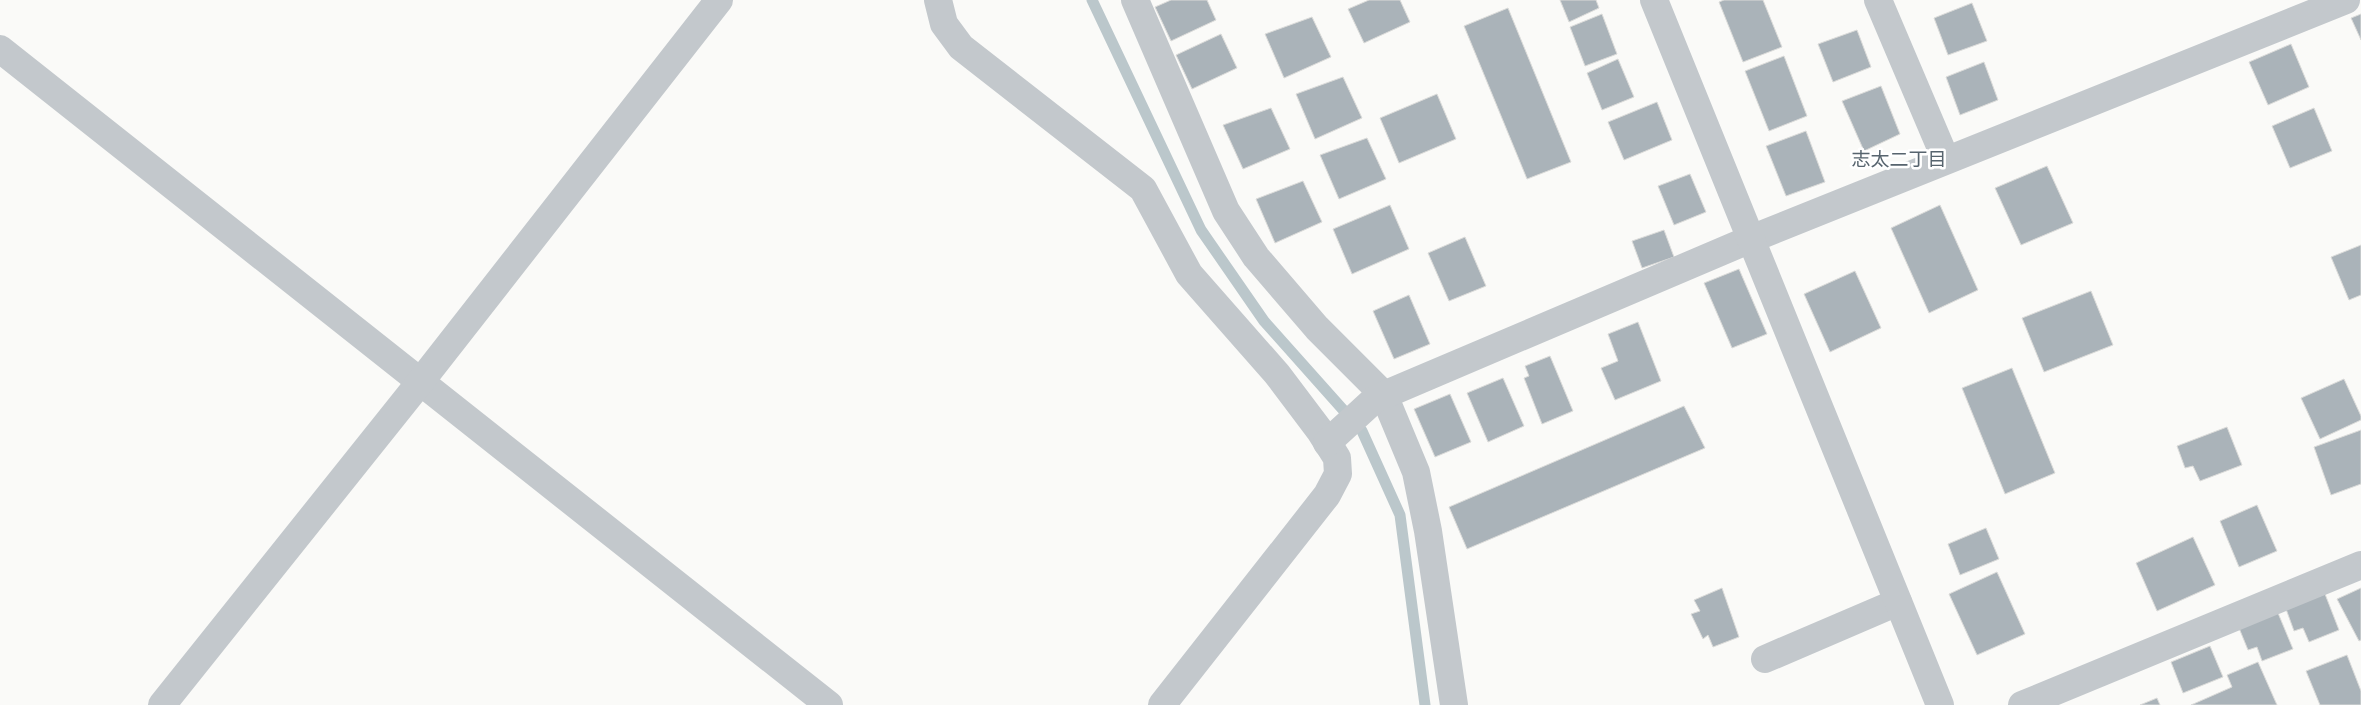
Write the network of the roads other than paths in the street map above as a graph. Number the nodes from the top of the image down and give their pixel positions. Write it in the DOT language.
graph roads {
  1 [pos="720,0"];
  2 [pos="938,0"];
  3 [pos="1135,0"];
  4 [pos="1654,0"];
  5 [pos="1878,0"];
  6 [pos="2346,0"];
  7 [pos="0,49"];
  8 [pos="1946,160"];
  9 [pos="1751,239"];
  10 [pos="421,381"];
  11 [pos="1379,398"];
  12 [pos="1327,443"];
  13 [pos="2361,565"];
  14 [pos="1898,602"];
  15 [pos="1765,659"];
  16 [pos="162,705"];
  17 [pos="829,705"];
  18 [pos="1162,705"];
  19 [pos="1454,705"];
  20 [pos="1940,705"];
  21 [pos="2022,705"];
  1 -- 10 [label="street"];
  2 -- 12 [label="street"];
  3 -- 11 [label="street"];
  4 -- 9 [label="street"];
  5 -- 8 [label="street"];
  6 -- 8 [label="street"];
  7 -- 10 [label="street"];
  8 -- 9 [label="street"];
  9 -- 11 [label="street"];
  9 -- 14 [label="street"];
  10 -- 16 [label="street"];
  10 -- 17 [label="street"];
  11 -- 12 [label="street"];
  11 -- 19 [label="street"];
  12 -- 18 [label="street"];
  13 -- 21 [label="street"];
  14 -- 15 [label="street"];
  14 -- 20 [label="street"];
}
